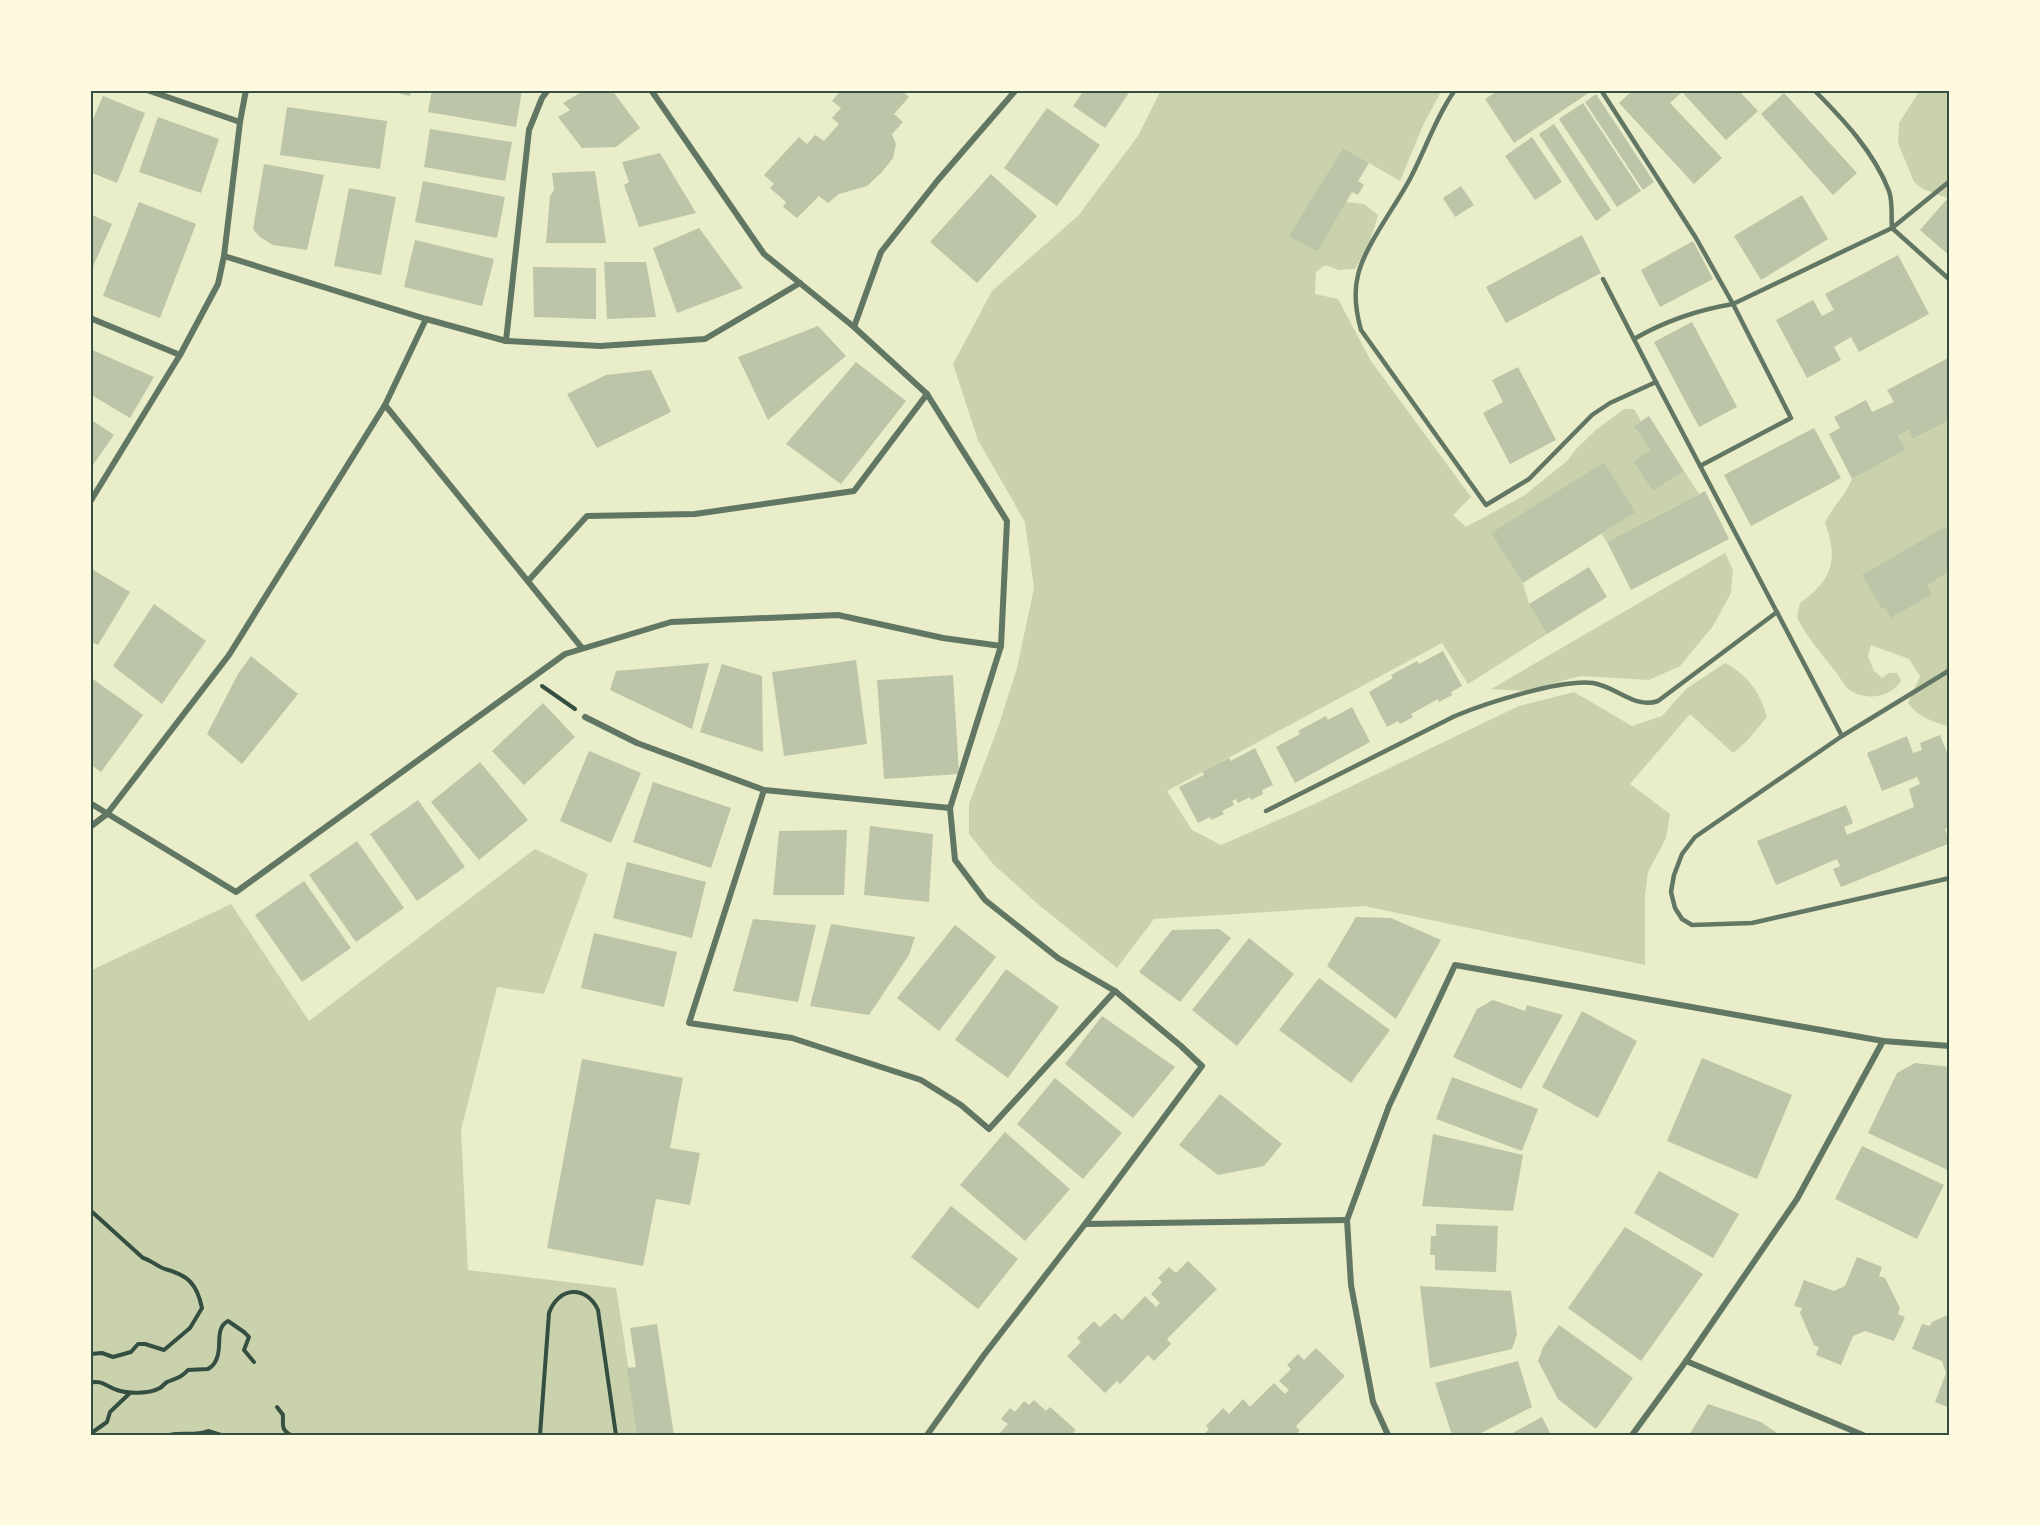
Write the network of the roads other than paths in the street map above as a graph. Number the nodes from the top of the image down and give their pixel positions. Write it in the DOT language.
graph roads {
  1 [pos="147,90"];
  2 [pos="246,90"];
  3 [pos="548,90"];
  4 [pos="651,90"];
  5 [pos="1016,90"];
  6 [pos="1455,90"];
  7 [pos="1601,90"];
  8 [pos="1814,90"];
  9 [pos="240,122"];
  10 [pos="1950,181"];
  11 [pos="1892,228"];
  12 [pos="224,256"];
  13 [pos="1603,279"];
  14 [pos="1950,280"];
  15 [pos="800,283"];
  16 [pos="1733,304"];
  17 [pos="90,318"];
  18 [pos="426,319"];
  19 [pos="854,327"];
  20 [pos="1634,339"];
  21 [pos="506,341"];
  22 [pos="180,356"];
  23 [pos="1656,382"];
  24 [pos="927,394"];
  25 [pos="385,405"];
  26 [pos="1700,466"];
  27 [pos="90,502"];
  28 [pos="528,581"];
  29 [pos="1777,612"];
  30 [pos="1001,646"];
  31 [pos="582,648"];
  32 [pos="1950,670"];
  33 [pos="585,717"];
  34 [pos="1842,736"];
  35 [pos="764,790"];
  36 [pos="90,803"];
  37 [pos="950,808"];
  38 [pos="1266,811"];
  39 [pos="107,814"];
  40 [pos="90,827"];
  41 [pos="1950,878"];
  42 [pos="1115,991"];
  43 [pos="1883,1041"];
  44 [pos="1950,1046"];
  45 [pos="1347,1220"];
  46 [pos="1085,1224"];
  47 [pos="1686,1361"];
  48 [pos="927,1435"];
  49 [pos="1388,1435"];
  50 [pos="1632,1435"];
  51 [pos="1863,1435"];
  1 -- 9 [label="street"];
  2 -- 9 [label="street"];
  3 -- 21 [label="street"];
  4 -- 15 [label="street"];
  5 -- 19 [label="street"];
  6 -- 23 [label="lane"];
  7 -- 16 [label="lane"];
  8 -- 11 [label="lane"];
  9 -- 12 [label="street"];
  10 -- 11 [label="lane"];
  11 -- 14 [label="lane"];
  11 -- 16 [label="lane"];
  12 -- 18 [label="street"];
  12 -- 22 [label="street"];
  13 -- 20 [label="lane"];
  15 -- 19 [label="street"];
  15 -- 21 [label="street"];
  16 -- 20 [label="lane"];
  16 -- 26 [label="lane"];
  17 -- 22 [label="street"];
  18 -- 21 [label="street"];
  18 -- 25 [label="street"];
  19 -- 24 [label="street"];
  20 -- 23 [label="lane"];
  22 -- 27 [label="street"];
  23 -- 26 [label="lane"];
  24 -- 28 [label="street"];
  24 -- 30 [label="street"];
  25 -- 28 [label="street"];
  25 -- 39 [label="street"];
  26 -- 29 [label="lane"];
  28 -- 31 [label="street"];
  29 -- 34 [label="lane"];
  29 -- 38 [label="lane"];
  30 -- 31 [label="street"];
  30 -- 37 [label="street"];
  31 -- 39 [label="street"];
  32 -- 34 [label="lane"];
  33 -- 35 [label="street"];
  34 -- 41 [label="lane"];
  35 -- 37 [label="street"];
  35 -- 42 [label="street"];
  36 -- 39 [label="street"];
  37 -- 42 [label="street"];
  39 -- 40 [label="street"];
  42 -- 46 [label="street"];
  43 -- 44 [label="street"];
  43 -- 45 [label="street"];
  43 -- 47 [label="street"];
  45 -- 46 [label="street"];
  45 -- 49 [label="street"];
  46 -- 48 [label="street"];
  47 -- 50 [label="street"];
  47 -- 51 [label="street"];
}
